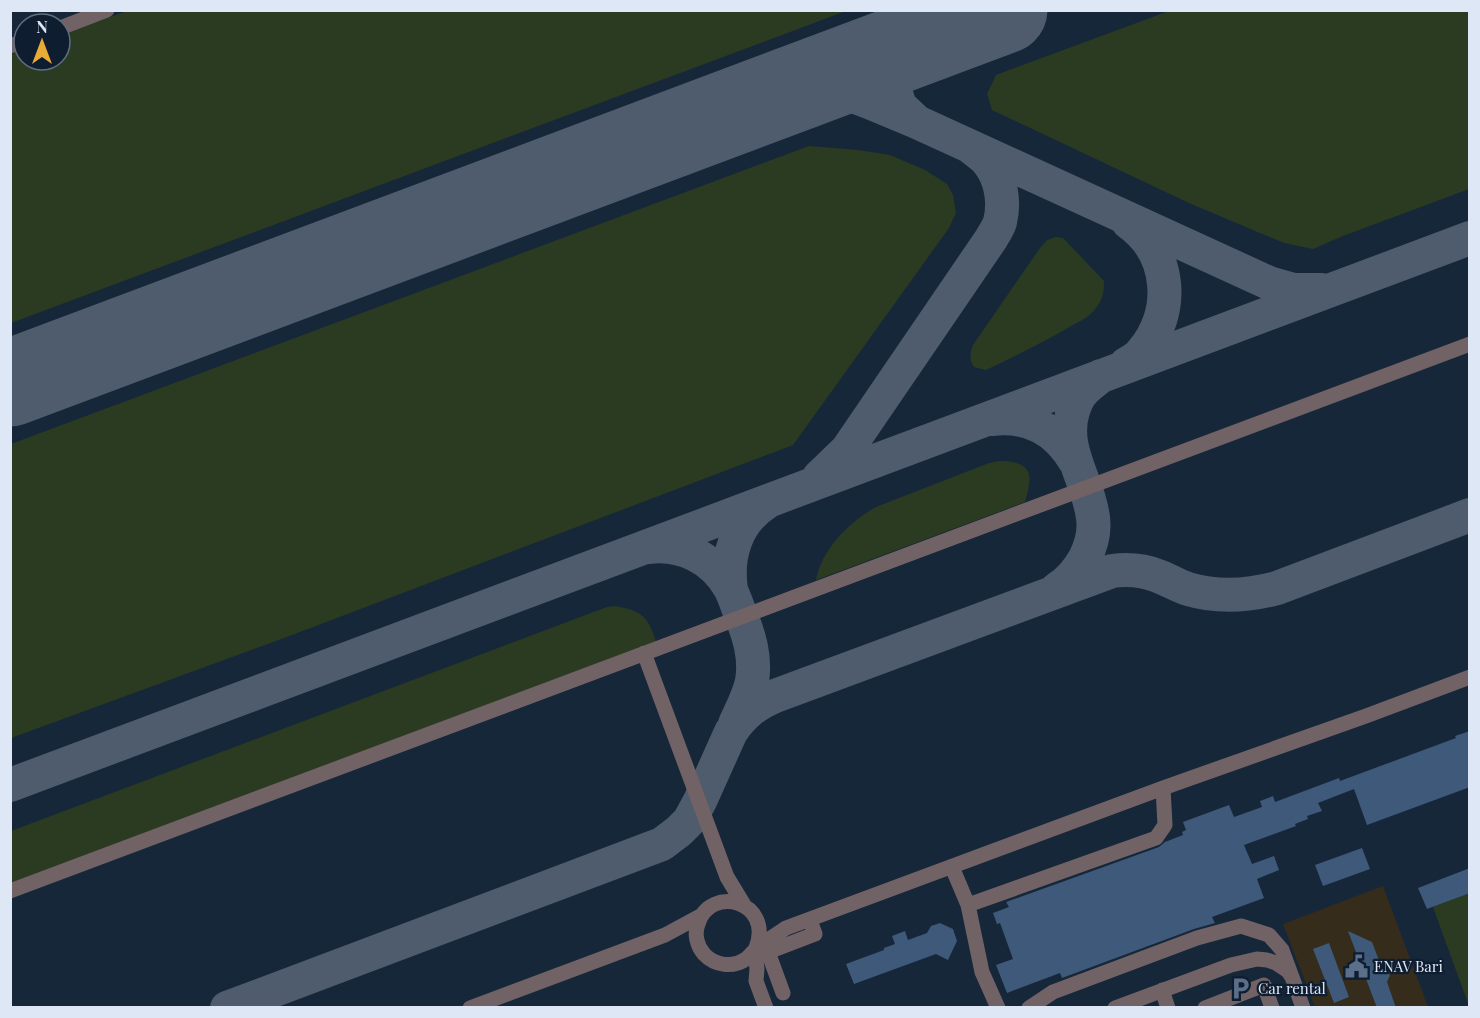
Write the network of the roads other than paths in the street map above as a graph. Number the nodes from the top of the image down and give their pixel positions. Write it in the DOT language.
graph roads {
  1 [pos="107,10"];
  2 [pos="72,23"];
  3 [pos="1470,344"];
  4 [pos="644,653"];
  5 [pos="1470,677"];
  6 [pos="1163,788"];
  7 [pos="952,867"];
  8 [pos="727,877"];
  9 [pos="10,891"];
  10 [pos="722,902"];
  11 [pos="744,905"];
  12 [pos="968,905"];
  13 [pos="702,915"];
  14 [pos="810,920"];
  15 [pos="758,921"];
  16 [pos="786,928"];
  17 [pos="665,935"];
  18 [pos="697,941"];
  19 [pos="755,950"];
  20 [pos="732,964"];
  21 [pos="1292,977"];
  22 [pos="756,981"];
  23 [pos="1162,990"];
  24 [pos="783,993"];
  25 [pos="1140,1003"];
  26 [pos="470,1008"];
  27 [pos="766,1008"];
  28 [pos="998,1008"];
  29 [pos="1029,1008"];
  30 [pos="1115,1008"];
  31 [pos="1168,1008"];
  32 [pos="1204,1008"];
  33 [pos="1272,1008"];
  34 [pos="1303,1008"];
  1 -- 2 [label="street"];
  3 -- 4 [label="street"];
  4 -- 8 [label="street"];
  4 -- 9 [label="street"];
  5 -- 6 [label="street"];
  6 -- 7 [label="street"];
  6 -- 12 [label="street"];
  7 -- 12 [label="street"];
  7 -- 14 [label="street"];
  8 -- 10 [label="street"];
  8 -- 11 [label="street"];
  10 -- 11 [label="street"];
  10 -- 13 [label="street"];
  11 -- 15 [label="street"];
  12 -- 28 [label="street"];
  13 -- 17 [label="street"];
  13 -- 18 [label="street"];
  14 -- 16 [label="street"];
  14 -- 24 [label="street"];
  15 -- 16 [label="street"];
  15 -- 19 [label="street"];
  16 -- 19 [label="street"];
  17 -- 18 [label="street"];
  17 -- 26 [label="street"];
  18 -- 20 [label="street"];
  19 -- 20 [label="street"];
  19 -- 22 [label="street"];
  20 -- 22 [label="street"];
  21 -- 23 [label="street"];
  21 -- 29 [label="street"];
  21 -- 34 [label="street"];
  22 -- 27 [label="street"];
  23 -- 25 [label="street"];
  23 -- 31 [label="street"];
  25 -- 30 [label="street"];
  32 -- 33 [label="street"];
}
